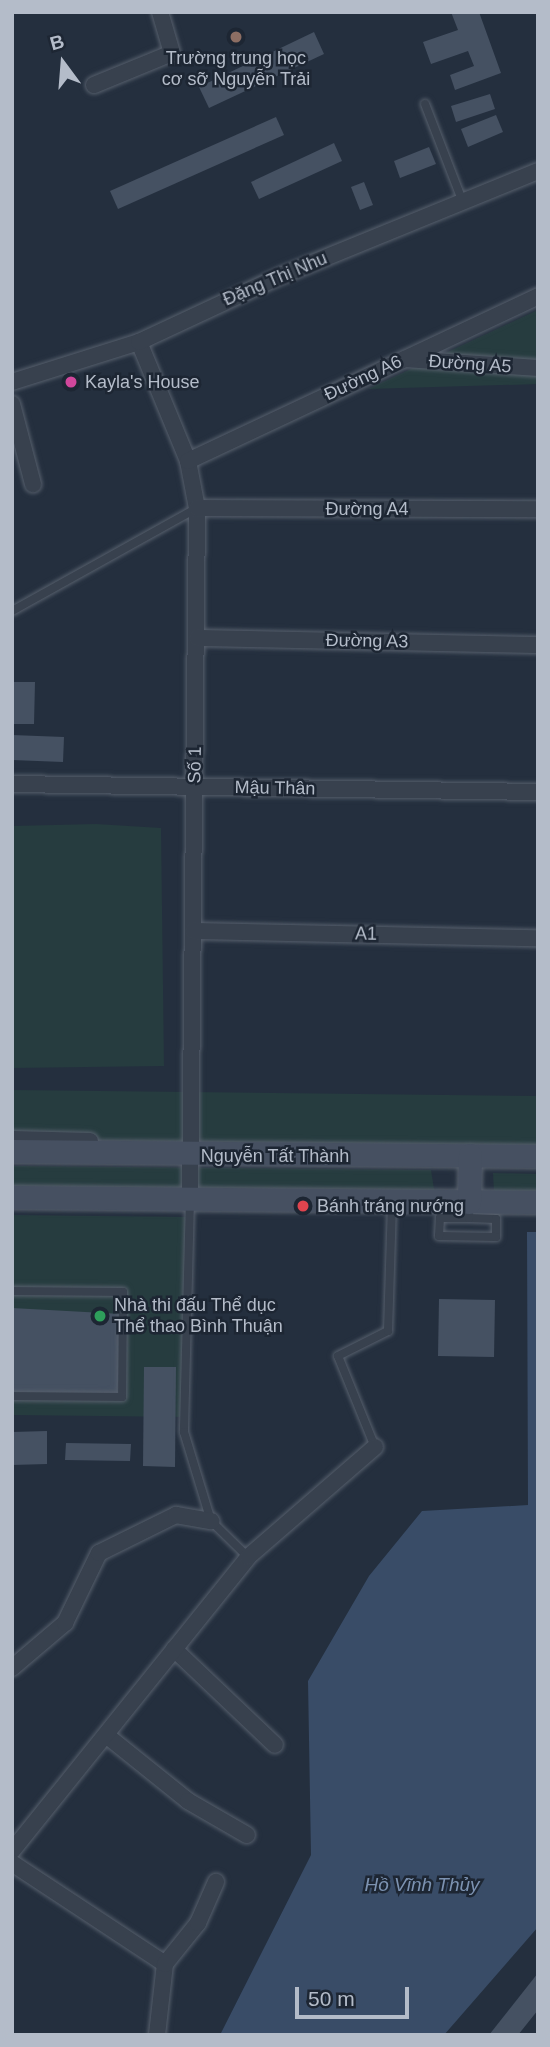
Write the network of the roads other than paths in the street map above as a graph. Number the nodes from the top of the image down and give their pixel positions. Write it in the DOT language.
graph roads {
  1 [pos="165,14"];
  2 [pos="94,85"];
  3 [pos="425,104"];
  4 [pos="538,171"];
  5 [pos="462,200"];
  6 [pos="538,296"];
  7 [pos="138,342"];
  8 [pos="403,359"];
  9 [pos="538,368"];
  10 [pos="12,382"];
  11 [pos="12,404"];
  12 [pos="15,427"];
  13 [pos="188,461"];
  14 [pos="33,484"];
  15 [pos="197,508"];
  16 [pos="538,509"];
  17 [pos="12,611"];
  18 [pos="197,638"];
  19 [pos="538,645"];
  20 [pos="12,784"];
  21 [pos="195,787"];
  22 [pos="538,792"];
  23 [pos="193,931"];
  24 [pos="538,937"];
  25 [pos="12,1139"];
  26 [pos="538,1146"];
  27 [pos="191,1149"];
  28 [pos="12,1151"];
  29 [pos="470,1155"];
  30 [pos="538,1156"];
  31 [pos="12,1197"];
  32 [pos="190,1199"];
  33 [pos="392,1201"];
  34 [pos="538,1202"];
  35 [pos="469,1210"];
  36 [pos="12,1291"];
  37 [pos="12,1396"];
  38 [pos="374,1447"];
  39 [pos="211,1521"];
  40 [pos="248,1557"];
  41 [pos="174,1649"];
  42 [pos="12,1668"];
  43 [pos="106,1735"];
  44 [pos="275,1745"];
  45 [pos="247,1835"];
  46 [pos="12,1851"];
  47 [pos="12,1863"];
  48 [pos="216,1882"];
  49 [pos="164,1964"];
  50 [pos="156,2035"];
  1 -- 2 [label="street"];
  3 -- 5 [label="lane"];
  4 -- 5 [label="street, Đặng Thị Nhu"];
  5 -- 7 [label="street, Đặng Thị Nhu"];
  6 -- 8 [label="street, Đường A6"];
  7 -- 10 [label="street, Đặng Thị Nhu"];
  7 -- 13 [label="street, Số 1"];
  8 -- 9 [label="street, Đường A5"];
  8 -- 13 [label="street, Đường A6"];
  11 -- 12 [label="street"];
  12 -- 14 [label="street"];
  13 -- 15 [label="street, Số 1"];
  15 -- 16 [label="street, Đường A4"];
  15 -- 17 [label="lane"];
  15 -- 18 [label="street, Số 1"];
  18 -- 19 [label="street, Đường A3"];
  18 -- 21 [label="street, Số 1"];
  20 -- 21 [label="street, Mậu Thân"];
  21 -- 22 [label="street, Mậu Thân"];
  21 -- 23 [label="street, Số 1"];
  23 -- 24 [label="street, A1"];
  23 -- 27 [label="street, Số 1"];
  25 -- 27 [label="street"];
  26 -- 27 [label="street"];
  27 -- 28 [label="street, Nguyễn Tất Thành"];
  27 -- 29 [label="street, Nguyễn Tất Thành"];
  27 -- 32 [label="street, Số 1"];
  29 -- 30 [label="street, Nguyễn Tất Thành"];
  29 -- 35 [label="street"];
  31 -- 32 [label="street"];
  32 -- 33 [label="street"];
  32 -- 39 [label="lane"];
  33 -- 35 [label="street"];
  33 -- 38 [label="lane"];
  34 -- 35 [label="street"];
  35 -- 35 [label="lane"];
  36 -- 37 [label="lane"];
  38 -- 40 [label="street"];
  39 -- 40 [label="lane"];
  39 -- 42 [label="street"];
  40 -- 41 [label="street"];
  41 -- 43 [label="street"];
  41 -- 44 [label="street"];
  43 -- 45 [label="street"];
  43 -- 46 [label="street"];
  47 -- 49 [label="street"];
  48 -- 49 [label="street"];
  49 -- 50 [label="street"];
}
